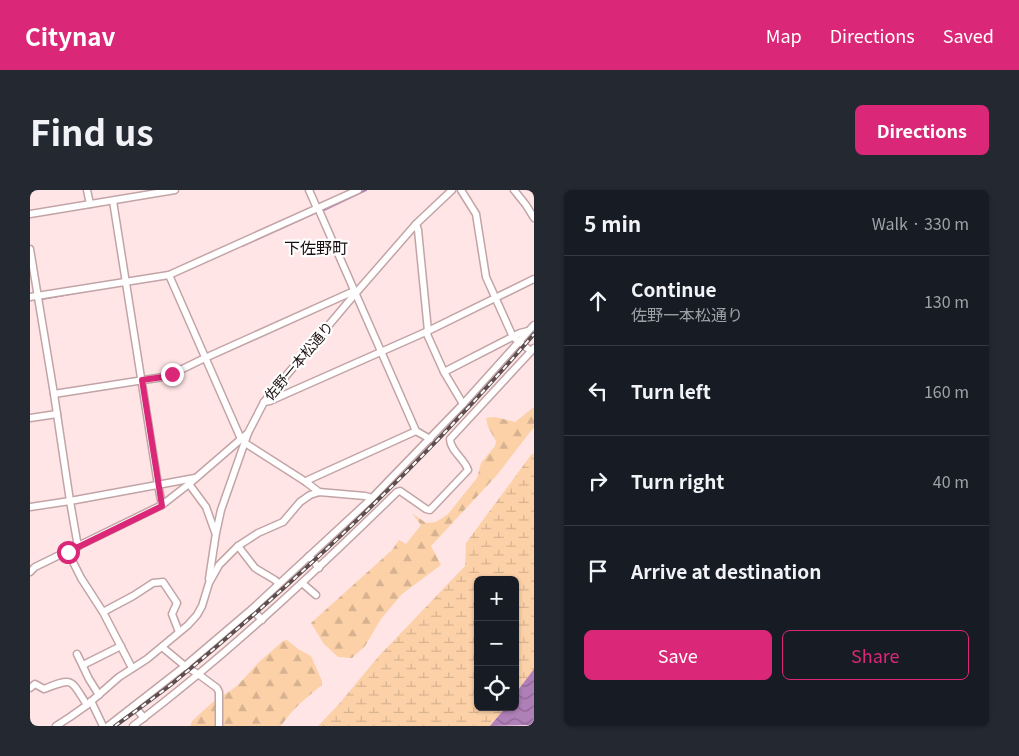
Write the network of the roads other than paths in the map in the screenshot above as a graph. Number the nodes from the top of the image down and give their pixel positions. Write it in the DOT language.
graph roads {
  1 [pos="87,190"];
  2 [pos="175,190"];
  3 [pos="309,190"];
  4 [pos="358,190"];
  5 [pos="452,190"];
  6 [pos="461,190"];
  7 [pos="514,190"];
  8 [pos="113,200"];
  9 [pos="90,204"];
  10 [pos="318,208"];
  11 [pos="30,214"];
  12 [pos="534,218"];
  13 [pos="416,224"];
  14 [pos="30,250"];
  15 [pos="169,275"];
  16 [pos="534,279"];
  17 [pos="126,282"];
  18 [pos="354,292"];
  19 [pos="38,296"];
  20 [pos="30,298"];
  21 [pos="495,298"];
  22 [pos="534,325"];
  23 [pos="427,331"];
  24 [pos="516,340"];
  25 [pos="533,349"];
  26 [pos="380,352"];
  27 [pos="205,358"];
  28 [pos="444,372"];
  29 [pos="142,380"];
  30 [pos="54,394"];
  31 [pos="264,402"];
  32 [pos="463,404"];
  33 [pos="57,414"];
  34 [pos="30,418"];
  35 [pos="448,421"];
  36 [pos="458,430"];
  37 [pos="416,431"];
  38 [pos="430,439"];
  39 [pos="243,441"];
  40 [pos="196,478"];
  41 [pos="306,482"];
  42 [pos="189,484"];
  43 [pos="158,485"];
  44 [pos="319,492"];
  45 [pos="372,498"];
  46 [pos="70,501"];
  47 [pos="30,506"];
  48 [pos="162,506"];
  49 [pos="216,533"];
  50 [pos="238,546"];
  51 [pos="78,547"];
  52 [pos="68,552"];
  53 [pos="309,556"];
  54 [pos="319,568"];
  55 [pos="30,572"];
  56 [pos="209,583"];
  57 [pos="278,583"];
  58 [pos="302,583"];
  59 [pos="316,595"];
  60 [pos="252,609"];
  61 [pos="103,612"];
  62 [pos="262,620"];
  63 [pos="179,632"];
  64 [pos="121,646"];
  65 [pos="162,647"];
  66 [pos="77,654"];
  67 [pos="83,665"];
  68 [pos="185,666"];
  69 [pos="132,668"];
  70 [pos="198,674"];
  71 [pos="30,688"];
  72 [pos="99,694"];
  73 [pos="89,703"];
  74 [pos="134,706"];
  75 [pos="144,718"];
  76 [pos="56,726"];
  77 [pos="103,726"];
  78 [pos="108,726"];
  79 [pos="133,726"];
  80 [pos="219,726"];
  1 -- 9 [label="street"];
  2 -- 8 [label="street"];
  3 -- 10 [label="street"];
  4 -- 10 [label="street"];
  5 -- 13 [label="street, 佐野一本松通り"];
  6 -- 21 [label="street"];
  7 -- 12 [label="street"];
  8 -- 9 [label="street"];
  8 -- 17 [label="street"];
  9 -- 11 [label="street"];
  10 -- 15 [label="street"];
  10 -- 18 [label="street"];
  13 -- 18 [label="street, 佐野一本松通り"];
  13 -- 23 [label="street"];
  14 -- 19 [label="street"];
  15 -- 17 [label="street"];
  15 -- 27 [label="street"];
  16 -- 21 [label="street"];
  17 -- 19 [label="street"];
  17 -- 29 [label="street"];
  18 -- 26 [label="street"];
  18 -- 27 [label="street"];
  18 -- 31 [label="street, 佐野一本松通り"];
  19 -- 20 [label="street"];
  19 -- 30 [label="street"];
  21 -- 23 [label="street"];
  21 -- 24 [label="street"];
  22 -- 24 [label="street"];
  23 -- 26 [label="street"];
  23 -- 28 [label="street"];
  24 -- 25 [label="street"];
  24 -- 28 [label="street"];
  24 -- 32 [label="street"];
  25 -- 36 [label="street"];
  26 -- 31 [label="street"];
  26 -- 37 [label="street"];
  27 -- 29 [label="street"];
  27 -- 39 [label="street"];
  28 -- 32 [label="street"];
  29 -- 30 [label="street"];
  29 -- 43 [label="street"];
  30 -- 33 [label="street"];
  31 -- 39 [label="street, 佐野一本松通り"];
  32 -- 35 [label="street"];
  33 -- 34 [label="street"];
  33 -- 46 [label="street"];
  35 -- 36 [label="street"];
  35 -- 38 [label="street"];
  36 -- 54 [label="street"];
  37 -- 38 [label="street"];
  37 -- 41 [label="street"];
  38 -- 45 [label="street"];
  39 -- 40 [label="street, 佐野一本松通り"];
  39 -- 41 [label="street"];
  39 -- 49 [label="street"];
  40 -- 42 [label="street, 佐野一本松通り"];
  40 -- 43 [label="street"];
  41 -- 44 [label="street"];
  42 -- 48 [label="street, 佐野一本松通り"];
  42 -- 49 [label="street"];
  43 -- 46 [label="street"];
  43 -- 48 [label="street"];
  44 -- 45 [label="street"];
  44 -- 50 [label="street"];
  45 -- 53 [label="street"];
  46 -- 47 [label="street"];
  46 -- 51 [label="street"];
  48 -- 51 [label="street, 佐野一本松通り"];
  49 -- 56 [label="street"];
  50 -- 56 [label="street"];
  50 -- 57 [label="street"];
  51 -- 52 [label="street, 佐野一本松通り"];
  52 -- 55 [label="street, 佐野一本松通り"];
  52 -- 61 [label="street"];
  53 -- 54 [label="street"];
  53 -- 57 [label="street"];
  54 -- 58 [label="street"];
  56 -- 63 [label="street"];
  57 -- 60 [label="street"];
  58 -- 59 [label="street"];
  58 -- 62 [label="street"];
  60 -- 62 [label="street"];
  60 -- 68 [label="street"];
  61 -- 63 [label="street"];
  61 -- 64 [label="street"];
  62 -- 70 [label="street"];
  63 -- 65 [label="street"];
  64 -- 67 [label="street"];
  64 -- 69 [label="street"];
  65 -- 68 [label="street"];
  65 -- 69 [label="street"];
  66 -- 67 [label="street"];
  67 -- 72 [label="street"];
  68 -- 70 [label="street"];
  68 -- 74 [label="street"];
  69 -- 72 [label="street"];
  70 -- 75 [label="street"];
  70 -- 80 [label="street"];
  71 -- 73 [label="street"];
  72 -- 73 [label="street"];
  73 -- 76 [label="street"];
  73 -- 77 [label="street"];
  74 -- 75 [label="street"];
  74 -- 78 [label="street"];
  75 -- 79 [label="street"];
}
